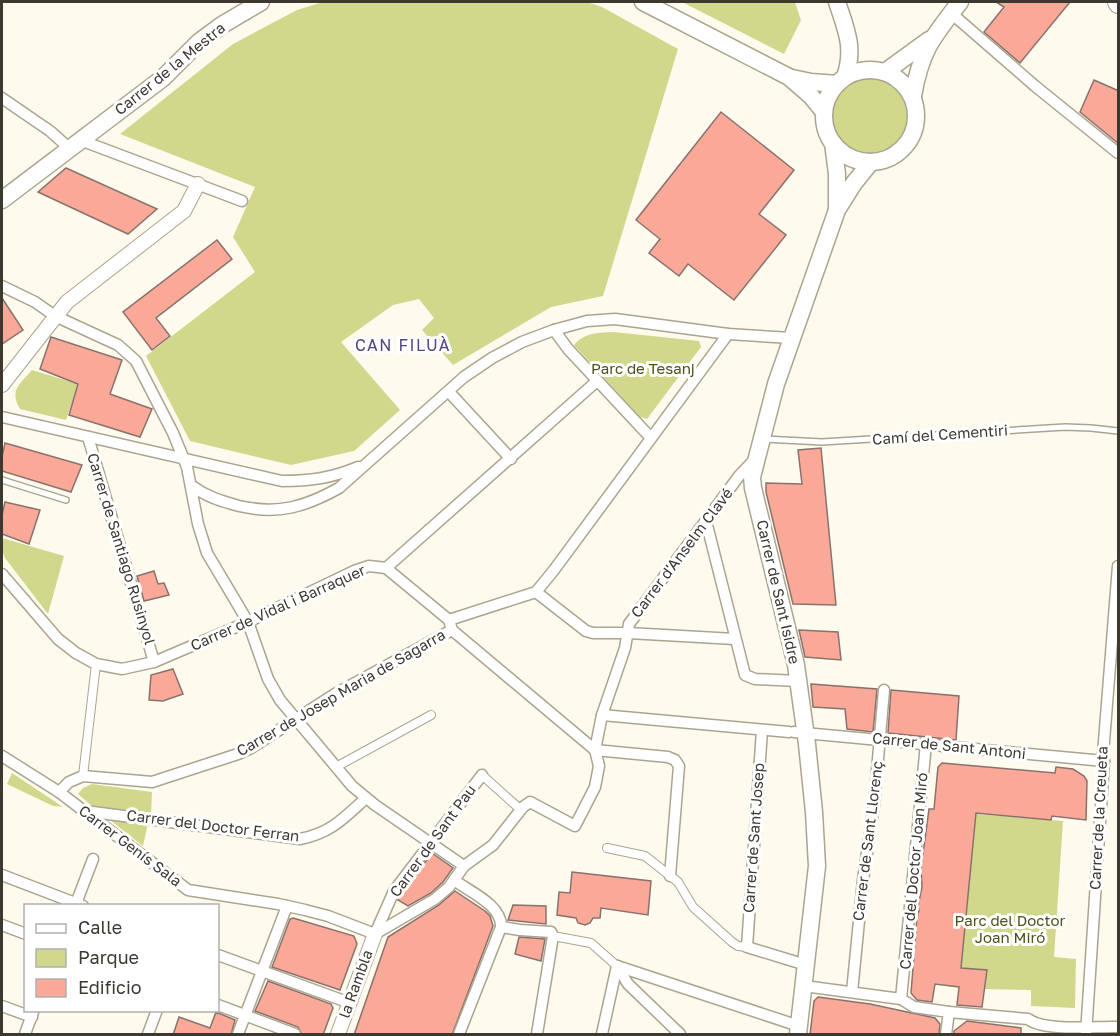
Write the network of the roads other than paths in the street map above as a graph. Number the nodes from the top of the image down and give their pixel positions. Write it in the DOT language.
graph roads {
  1 [pos="261,2"];
  2 [pos="644,2"];
  3 [pos="837,2"];
  4 [pos="955,8"];
  5 [pos="932,37"];
  6 [pos="850,41"];
  7 [pos="879,71"];
  8 [pos="789,77"];
  9 [pos="841,81"];
  10 [pos="913,96"];
  11 [pos="2,98"];
  12 [pos="824,112"];
  13 [pos="833,143"];
  14 [pos="75,144"];
  15 [pos="1119,153"];
  16 [pos="872,162"];
  17 [pos="198,184"];
  18 [pos="2,200"];
  19 [pos="242,201"];
  20 [pos="837,210"];
  21 [pos="2,286"];
  22 [pos="55,316"];
  23 [pos="554,330"];
  24 [pos="728,334"];
  25 [pos="791,338"];
  26 [pos="597,381"];
  27 [pos="2,385"];
  28 [pos="449,392"];
  29 [pos="2,417"];
  30 [pos="1119,431"];
  31 [pos="88,437"];
  32 [pos="651,438"];
  33 [pos="761,439"];
  34 [pos="756,458"];
  35 [pos="183,459"];
  36 [pos="511,459"];
  37 [pos="364,465"];
  38 [pos="2,480"];
  39 [pos="192,486"];
  40 [pos="66,500"];
  41 [pos="706,521"];
  42 [pos="1119,566"];
  43 [pos="386,568"];
  44 [pos="2,574"];
  45 [pos="536,592"];
  46 [pos="248,622"];
  47 [pos="451,625"];
  48 [pos="628,633"];
  49 [pos="735,639"];
  50 [pos="154,662"];
  51 [pos="96,664"];
  52 [pos="798,681"];
  53 [pos="884,690"];
  54 [pos="431,715"];
  55 [pos="602,715"];
  56 [pos="296,720"];
  57 [pos="762,730"];
  58 [pos="796,732"];
  59 [pos="880,740"];
  60 [pos="926,744"];
  61 [pos="595,750"];
  62 [pos="2,756"];
  63 [pos="1104,761"];
  64 [pos="336,767"];
  65 [pos="482,775"];
  66 [pos="83,776"];
  67 [pos="59,792"];
  68 [pos="366,798"];
  69 [pos="82,810"];
  70 [pos="521,810"];
  71 [pos="429,843"];
  72 [pos="607,848"];
  73 [pos="93,859"];
  74 [pos="464,866"];
  75 [pos="2,876"];
  76 [pos="670,876"];
  77 [pos="454,880"];
  78 [pos="75,904"];
  79 [pos="78,904"];
  80 [pos="287,906"];
  81 [pos="385,908"];
  82 [pos="399,919"];
  83 [pos="2,926"];
  84 [pos="501,927"];
  85 [pos="24,933"];
  86 [pos="375,934"];
  87 [pos="553,936"];
  88 [pos="747,947"];
  89 [pos="219,955"];
  90 [pos="806,965"];
  91 [pos="617,966"];
  92 [pos="263,971"];
  93 [pos="804,986"];
  94 [pos="852,992"];
  95 [pos="901,999"];
  96 [pos="350,1003"];
  97 [pos="219,1005"];
  98 [pos="2,1006"];
  99 [pos="24,1012"];
  100 [pos="157,1012"];
  101 [pos="949,1012"];
  102 [pos="33,1014"];
  103 [pos="246,1016"];
  104 [pos="1119,1027"];
  105 [pos="798,1030"];
  106 [pos="1086,1031"];
  107 [pos="25,1035"];
  108 [pos="148,1035"];
  109 [pos="238,1035"];
  110 [pos="295,1035"];
  111 [pos="338,1035"];
  112 [pos="459,1035"];
  113 [pos="537,1035"];
  114 [pos="602,1035"];
  115 [pos="680,1035"];
  116 [pos="946,1035"];
  1 -- 14 [label="main road, Carrer de la Mestra"];
  2 -- 8 [label="main road"];
  3 -- 6 [label="main road"];
  4 -- 5 [label="main road"];
  4 -- 15 [label="street"];
  5 -- 7 [label="main road"];
  5 -- 10 [label="main road"];
  6 -- 7 [label="main road"];
  6 -- 9 [label="main road"];
  7 -- 9 [label="main road"];
  7 -- 10 [label="main road"];
  8 -- 9 [label="main road"];
  8 -- 12 [label="main road"];
  9 -- 12 [label="main road"];
  10 -- 16 [label="main road"];
  11 -- 14 [label="street"];
  12 -- 13 [label="main road"];
  13 -- 16 [label="main road"];
  13 -- 20 [label="main road, Carrer de Sant Isidre"];
  14 -- 17 [label="street"];
  14 -- 18 [label="main road, Carrer de la Mestra"];
  16 -- 20 [label="main road, Carrer de Sant Isidre"];
  17 -- 19 [label="street"];
  17 -- 22 [label="street"];
  20 -- 25 [label="main road, Carrer de Sant Isidre"];
  21 -- 22 [label="street"];
  22 -- 27 [label="street"];
  22 -- 35 [label="street"];
  23 -- 24 [label="street"];
  23 -- 26 [label="street"];
  23 -- 28 [label="street"];
  24 -- 25 [label="street"];
  24 -- 32 [label="street"];
  25 -- 33 [label="main road, Carrer de Sant Isidre"];
  26 -- 32 [label="street"];
  26 -- 36 [label="street, Carrer de Vidal i Barraquer"];
  28 -- 36 [label="street"];
  28 -- 37 [label="street"];
  29 -- 31 [label="street"];
  30 -- 33 [label="lane, Camí del Cementiri"];
  31 -- 35 [label="street"];
  31 -- 50 [label="street, Carrer de Santiago Rusinyol"];
  32 -- 45 [label="street"];
  33 -- 34 [label="main road, Carrer de Sant Isidre"];
  34 -- 41 [label="street, Carrer d'Anselm Clavé"];
  34 -- 52 [label="main road, Carrer de Sant Isidre"];
  35 -- 37 [label="street"];
  35 -- 39 [label="street"];
  36 -- 43 [label="street, Carrer de Vidal i Barraquer"];
  37 -- 39 [label="street"];
  38 -- 40 [label="lane"];
  39 -- 46 [label="street"];
  41 -- 48 [label="street, Carrer d'Anselm Clavé"];
  41 -- 49 [label="street"];
  42 -- 63 [label="street, Carrer de la Creueta"];
  43 -- 46 [label="street, Carrer de Vidal i Barraquer"];
  43 -- 47 [label="street"];
  44 -- 51 [label="street, Carrer de Vidal i Barraquer"];
  45 -- 47 [label="street, Carrer de Josep Maria de Sagarra"];
  45 -- 48 [label="street"];
  46 -- 50 [label="street, Carrer de Vidal i Barraquer"];
  46 -- 56 [label="street"];
  47 -- 56 [label="street, Carrer de Josep Maria de Sagarra"];
  47 -- 61 [label="street"];
  48 -- 49 [label="street"];
  48 -- 55 [label="street, Carrer d'Anselm Clavé"];
  49 -- 52 [label="street"];
  50 -- 51 [label="street, Carrer de Vidal i Barraquer"];
  51 -- 66 [label="street"];
  52 -- 58 [label="main road, Carrer de Sant Isidre"];
  53 -- 59 [label="street, Carrer de Sant Llorenç"];
  54 -- 64 [label="street"];
  55 -- 57 [label="street, Carrer de Sant Antoni"];
  55 -- 61 [label="street, Carrer d'Anselm Clavé"];
  56 -- 64 [label="street"];
  56 -- 66 [label="street, Carrer de Josep Maria de Sagarra"];
  57 -- 58 [label="street, Carrer de Sant Antoni"];
  57 -- 88 [label="street, Carrer de Sant Josep"];
  58 -- 59 [label="street, Carrer de Sant Antoni"];
  58 -- 90 [label="main road, Carrer de Sant Isidre"];
  59 -- 60 [label="street, Carrer de Sant Antoni"];
  59 -- 94 [label="street, Carrer de Sant Llorenç"];
  60 -- 63 [label="street, Carrer de Sant Antoni"];
  60 -- 95 [label="street, Carrer del Doctor Joan Miró"];
  61 -- 70 [label="street, Carrer d'Anselm Clavé"];
  61 -- 76 [label="street"];
  62 -- 67 [label="street, Carrer Genís Sala"];
  63 -- 106 [label="street, Carrer de la Creueta"];
  64 -- 68 [label="street"];
  65 -- 70 [label="street"];
  65 -- 71 [label="street, Carrer de Sant Pau"];
  66 -- 67 [label="street"];
  67 -- 69 [label="street, Carrer Genís Sala"];
  68 -- 69 [label="street, Carrer del Doctor Ferran"];
  68 -- 71 [label="street"];
  69 -- 80 [label="street, Carrer Genís Sala"];
  70 -- 74 [label="street"];
  71 -- 74 [label="street"];
  71 -- 81 [label="street, Carrer de Sant Pau"];
  72 -- 76 [label="street"];
  73 -- 79 [label="street"];
  74 -- 77 [label="street"];
  75 -- 78 [label="street"];
  76 -- 88 [label="street"];
  77 -- 82 [label="street"];
  77 -- 84 [label="street"];
  80 -- 86 [label="street, Carrer Genís Sala"];
  80 -- 92 [label="street"];
  81 -- 82 [label="street, Carrer de Sant Pau"];
  81 -- 86 [label="street, Carrer de Sant Pau"];
  82 -- 86 [label="street"];
  83 -- 85 [label="street"];
  84 -- 87 [label="street"];
  84 -- 112 [label="street"];
  86 -- 96 [label="street, la Rambla"];
  87 -- 91 [label="street"];
  87 -- 113 [label="street"];
  88 -- 90 [label="street"];
  89 -- 92 [label="street"];
  90 -- 93 [label="main road, Carrer de Sant Isidre"];
  91 -- 105 [label="street"];
  91 -- 114 [label="street"];
  91 -- 115 [label="street"];
  92 -- 96 [label="street"];
  92 -- 103 [label="street"];
  93 -- 94 [label="street"];
  93 -- 105 [label="main road, Carrer de Sant Isidre"];
  94 -- 95 [label="street"];
  95 -- 101 [label="street"];
  96 -- 111 [label="street, la Rambla"];
  97 -- 103 [label="street"];
  98 -- 99 [label="street"];
  100 -- 108 [label="street"];
  101 -- 106 [label="street"];
  101 -- 116 [label="street"];
  102 -- 107 [label="street"];
  103 -- 109 [label="street"];
  103 -- 110 [label="street"];
  104 -- 106 [label="street"];
}
